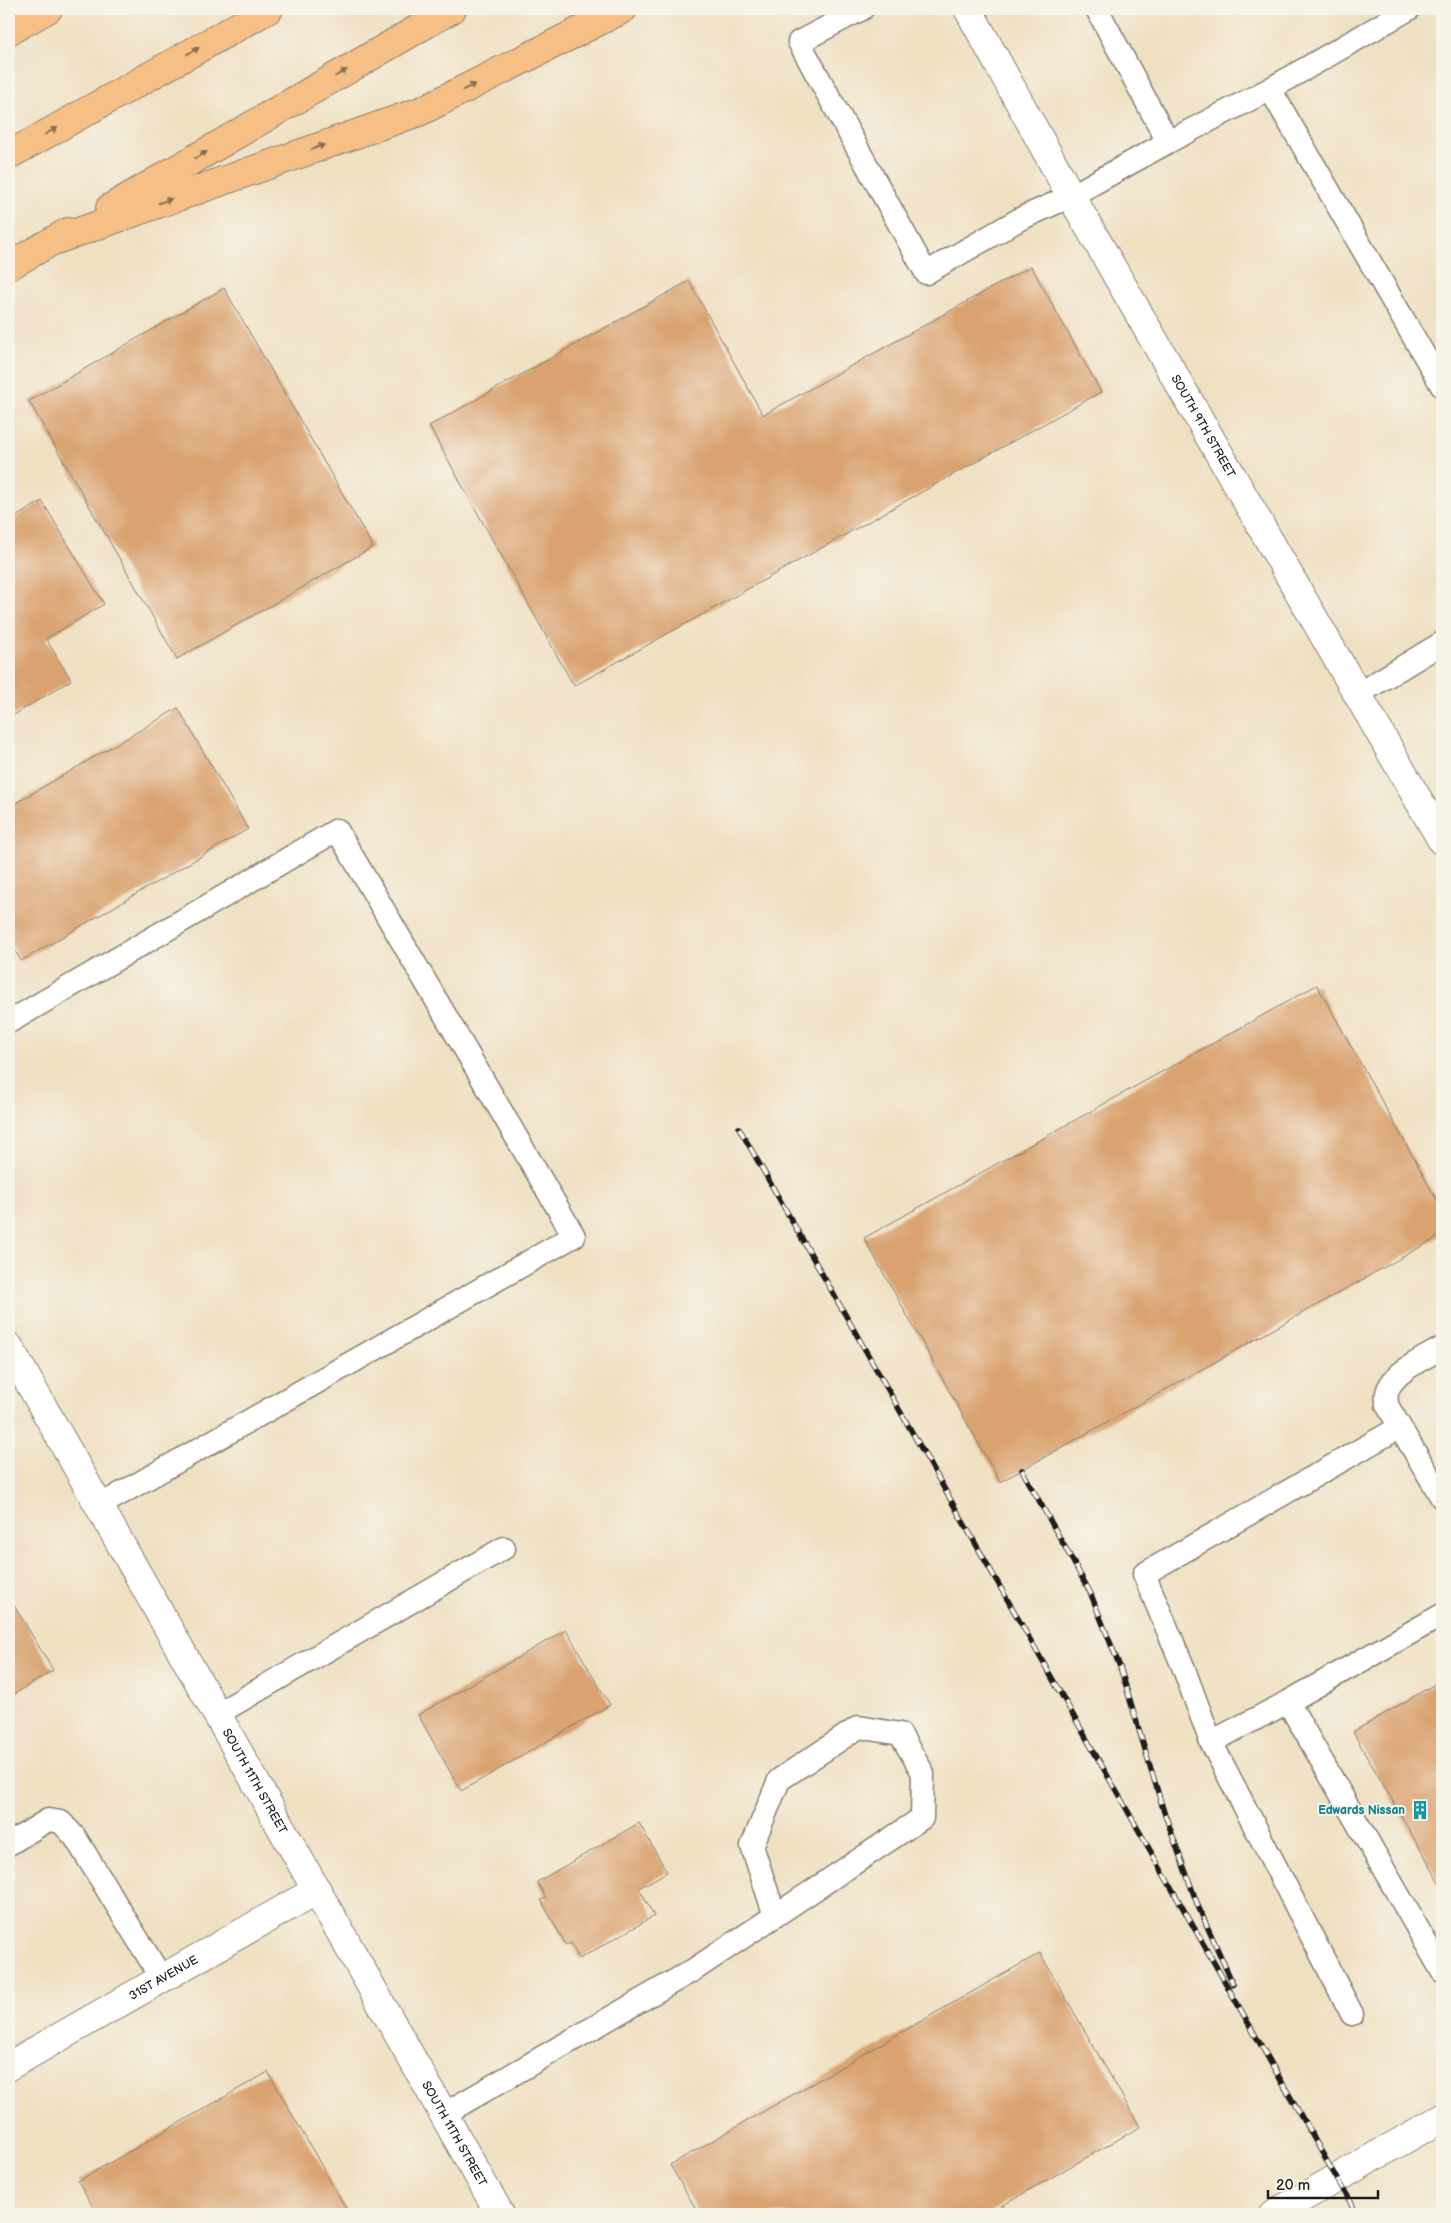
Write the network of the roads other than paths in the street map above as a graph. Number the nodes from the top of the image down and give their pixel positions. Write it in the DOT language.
graph roads {
  1 [pos="48,9"];
  2 [pos="269,9"];
  3 [pos="452,9"];
  4 [pos="623,9"];
  5 [pos="862,9"];
  6 [pos="968,9"];
  7 [pos="1097,9"];
  8 [pos="1409,9"];
  9 [pos="9,31"];
  10 [pos="1270,89"];
  11 [pos="1168,142"];
  12 [pos="9,154"];
  13 [pos="1071,196"];
  14 [pos="53,241"];
  15 [pos="9,266"];
  16 [pos="1442,386"];
  17 [pos="1442,643"];
  18 [pos="1358,694"];
  19 [pos="1442,841"];
  20 [pos="9,1022"];
  21 [pos="9,1347"];
  22 [pos="1442,1348"];
  23 [pos="1400,1427"];
  24 [pos="1442,1498"];
  25 [pos="99,1506"];
  26 [pos="504,1548"];
  27 [pos="1442,1615"];
  28 [pos="1288,1702"];
  29 [pos="217,1714"];
  30 [pos="1211,1742"];
  31 [pos="9,1844"];
  32 [pos="317,1890"];
  33 [pos="775,1916"];
  34 [pos="1442,1971"];
  35 [pos="162,1979"];
  36 [pos="1352,2014"];
  37 [pos="9,2066"];
  38 [pos="444,2114"];
  39 [pos="1440,2123"];
  40 [pos="500,2214"];
  41 [pos="1274,2214"];
  1 -- 9 [label="highway"];
  12 -- 2 [label="highway, one-way"];
  14 -- 3 [label="highway, one-way"];
  14 -- 4 [label="highway, one-way"];
  5 -- 13 [label="lane"];
  6 -- 13 [label="street, SOUTH 9TH STREET"];
  7 -- 11 [label="lane"];
  8 -- 10 [label="lane"];
  10 -- 11 [label="lane"];
  10 -- 16 [label="lane"];
  11 -- 13 [label="lane"];
  13 -- 18 [label="street, SOUTH 9TH STREET"];
  14 -- 15 [label="highway"];
  17 -- 18 [label="lane"];
  18 -- 19 [label="street, SOUTH 9TH STREET"];
  20 -- 25 [label="lane"];
  21 -- 25 [label="street, SOUTH 11TH STREET"];
  22 -- 23 [label="lane"];
  23 -- 24 [label="lane"];
  23 -- 30 [label="lane"];
  25 -- 29 [label="street, SOUTH 11TH STREET"];
  26 -- 29 [label="lane"];
  27 -- 28 [label="lane"];
  28 -- 30 [label="lane"];
  28 -- 34 [label="lane"];
  29 -- 32 [label="street, SOUTH 11TH STREET"];
  30 -- 36 [label="lane"];
  31 -- 35 [label="lane"];
  32 -- 35 [label="street, 31ST AVENUE"];
  32 -- 38 [label="street, SOUTH 11TH STREET"];
  33 -- 33 [label="lane"];
  33 -- 38 [label="lane"];
  35 -- 37 [label="street, 31ST AVENUE"];
  38 -- 40 [label="street, SOUTH 11TH STREET"];
  39 -- 41 [label="street"];
}
